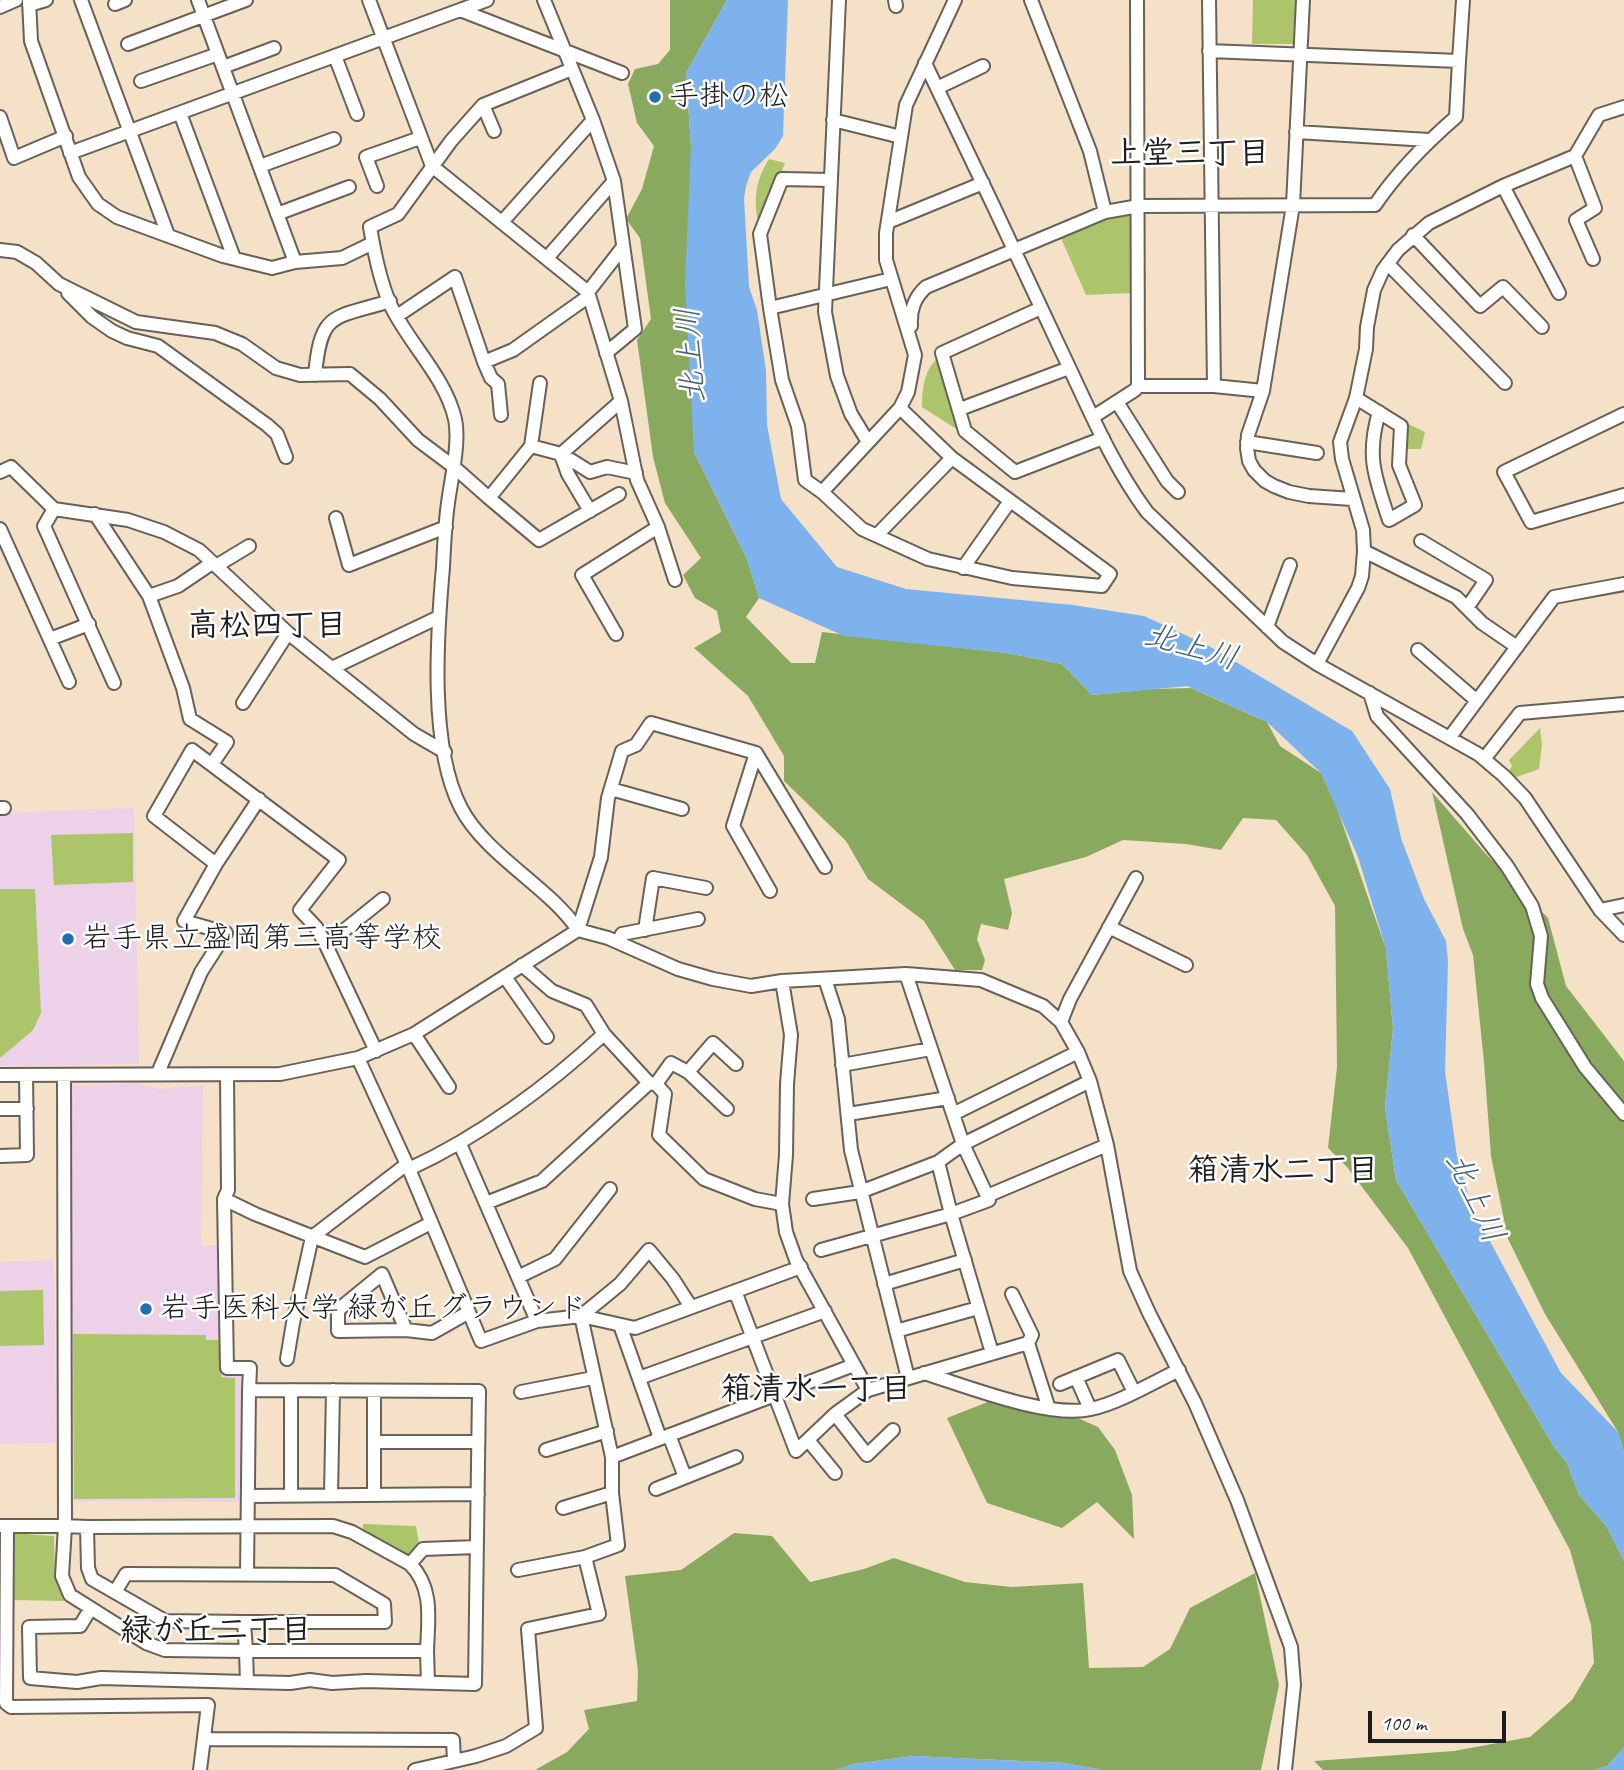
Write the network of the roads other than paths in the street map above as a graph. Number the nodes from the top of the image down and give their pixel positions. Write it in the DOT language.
graph roads {
  1 [pos="16,0"];
  2 [pos="46,0"];
  3 [pos="81,0"];
  4 [pos="198,0"];
  5 [pos="246,0"];
  6 [pos="369,0"];
  7 [pos="487,0"];
  8 [pos="544,0"];
  9 [pos="839,0"];
  10 [pos="955,0"];
  11 [pos="1031,0"];
  12 [pos="1137,0"];
  13 [pos="1209,0"];
  14 [pos="1303,0"];
  15 [pos="1463,0"];
  16 [pos="29,3"];
  17 [pos="0,7"];
  18 [pos="460,10"];
  19 [pos="204,15"];
  20 [pos="383,38"];
  21 [pos="128,44"];
  22 [pos="274,48"];
  23 [pos="1209,51"];
  24 [pos="564,52"];
  25 [pos="218,54"];
  26 [pos="1298,54"];
  27 [pos="335,56"];
  28 [pos="1459,61"];
  29 [pos="925,64"];
  30 [pos="983,66"];
  31 [pos="223,67"];
  32 [pos="572,69"];
  33 [pos="622,73"];
  34 [pos="141,81"];
  35 [pos="937,88"];
  36 [pos="233,93"];
  37 [pos="483,105"];
  38 [pos="1624,107"];
  39 [pos="180,113"];
  40 [pos="357,114"];
  41 [pos="0,117"];
  42 [pos="593,120"];
  43 [pos="834,120"];
  44 [pos="494,131"];
  45 [pos="130,132"];
  46 [pos="1296,132"];
  47 [pos="66,136"];
  48 [pos="901,137"];
  49 [pos="420,138"];
  50 [pos="334,139"];
  51 [pos="1429,140"];
  52 [pos="70,153"];
  53 [pos="1575,156"];
  54 [pos="260,166"];
  55 [pos="432,166"];
  56 [pos="831,180"];
  57 [pos="614,181"];
  58 [pos="983,183"];
  59 [pos="377,186"];
  60 [pos="1503,186"];
  61 [pos="349,187"];
  62 [pos="1211,205"];
  63 [pos="1293,205"];
  64 [pos="1139,206"];
  65 [pos="1105,212"];
  66 [pos="277,214"];
  67 [pos="502,222"];
  68 [pos="888,222"];
  69 [pos="168,235"];
  70 [pos="1413,235"];
  71 [pos="373,243"];
  72 [pos="623,247"];
  73 [pos="1015,249"];
  74 [pos="0,250"];
  75 [pos="234,258"];
  76 [pos="547,258"];
  77 [pos="1593,259"];
  78 [pos="295,262"];
  79 [pos="1388,264"];
  80 [pos="891,279"];
  81 [pos="58,284"];
  82 [pos="1559,293"];
  83 [pos="588,294"];
  84 [pos="827,294"];
  85 [pos="390,301"];
  86 [pos="770,308"];
  87 [pos="1041,308"];
  88 [pos="397,316"];
  89 [pos="1542,327"];
  90 [pos="911,341"];
  91 [pos="606,353"];
  92 [pos="484,362"];
  93 [pos="1069,368"];
  94 [pos="315,375"];
  95 [pos="540,383"];
  96 [pos="1505,383"];
  97 [pos="1138,386"];
  98 [pos="1214,386"];
  99 [pos="1263,391"];
  100 [pos="1356,398"];
  101 [pos="621,401"];
  102 [pos="1117,402"];
  103 [pos="901,408"];
  104 [pos="960,409"];
  105 [pos="1378,412"];
  106 [pos="1624,414"];
  107 [pos="501,415"];
  108 [pos="1093,417"];
  109 [pos="1102,438"];
  110 [pos="868,442"];
  111 [pos="1247,442"];
  112 [pos="531,446"];
  113 [pos="1317,453"];
  114 [pos="286,457"];
  115 [pos="562,458"];
  116 [pos="952,458"];
  117 [pos="454,467"];
  118 [pos="0,472"];
  119 [pos="636,473"];
  120 [pos="822,492"];
  121 [pos="1178,492"];
  122 [pos="619,495"];
  123 [pos="1624,495"];
  124 [pos="489,498"];
  125 [pos="1353,499"];
  126 [pos="1010,501"];
  127 [pos="54,509"];
  128 [pos="590,511"];
  129 [pos="95,514"];
  130 [pos="336,518"];
  131 [pos="446,527"];
  132 [pos="657,527"];
  133 [pos="0,529"];
  134 [pos="877,536"];
  135 [pos="1421,541"];
  136 [pos="249,546"];
  137 [pos="1364,551"];
  138 [pos="214,564"];
  139 [pos="1290,565"];
  140 [pos="962,568"];
  141 [pos="675,580"];
  142 [pos="1624,584"];
  143 [pos="149,596"];
  144 [pos="1467,608"];
  145 [pos="439,617"];
  146 [pos="89,624"];
  147 [pos="1267,627"];
  148 [pos="288,633"];
  149 [pos="616,634"];
  150 [pos="50,639"];
  151 [pos="1517,648"];
  152 [pos="1418,650"];
  153 [pos="1317,664"];
  154 [pos="332,668"];
  155 [pos="69,682"];
  156 [pos="114,683"];
  157 [pos="1370,693"];
  158 [pos="1477,701"];
  159 [pos="243,703"];
  160 [pos="1624,704"];
  161 [pos="1450,737"];
  162 [pos="445,752"];
  163 [pos="756,753"];
  164 [pos="1484,759"];
  165 [pos="212,764"];
  166 [pos="611,789"];
  167 [pos="259,799"];
  168 [pos="682,808"];
  169 [pos="216,864"];
  170 [pos="825,867"];
  171 [pos="1136,878"];
  172 [pos="706,888"];
  173 [pos="770,891"];
  174 [pos="383,899"];
  175 [pos="1624,905"];
  176 [pos="1600,910"];
  177 [pos="698,919"];
  178 [pos="1109,927"];
  179 [pos="578,930"];
  180 [pos="645,930"];
  181 [pos="1624,935"];
  182 [pos="618,943"];
  183 [pos="326,945"];
  184 [pos="522,965"];
  185 [pos="1185,965"];
  186 [pos="906,974"];
  187 [pos="505,977"];
  188 [pos="825,979"];
  189 [pos="782,981"];
  190 [pos="1060,1022"];
  191 [pos="414,1034"];
  192 [pos="604,1034"];
  193 [pos="547,1037"];
  194 [pos="931,1049"];
  195 [pos="376,1051"];
  196 [pos="1078,1052"];
  197 [pos="358,1058"];
  198 [pos="736,1064"];
  199 [pos="842,1065"];
  200 [pos="688,1072"];
  201 [pos="158,1073"];
  202 [pos="0,1075"];
  203 [pos="26,1075"];
  204 [pos="64,1075"];
  205 [pos="227,1075"];
  206 [pos="1090,1081"];
  207 [pos="653,1084"];
  208 [pos="449,1087"];
  209 [pos="948,1098"];
  210 [pos="27,1108"];
  211 [pos="0,1109"];
  212 [pos="727,1109"];
  213 [pos="848,1114"];
  214 [pos="953,1114"];
  215 [pos="1624,1114"];
  216 [pos="460,1144"];
  217 [pos="963,1144"];
  218 [pos="1107,1144"];
  219 [pos="0,1156"];
  220 [pos="938,1162"];
  221 [pos="408,1166"];
  222 [pos="610,1189"];
  223 [pos="860,1192"];
  224 [pos="987,1196"];
  225 [pos="224,1199"];
  226 [pos="813,1199"];
  227 [pos="486,1203"];
  228 [pos="782,1204"];
  229 [pos="951,1214"];
  230 [pos="431,1223"];
  231 [pos="872,1236"];
  232 [pos="312,1237"];
  233 [pos="821,1250"];
  234 [pos="965,1260"];
  235 [pos="801,1266"];
  236 [pos="518,1277"];
  237 [pos="884,1284"];
  238 [pos="735,1291"];
  239 [pos="1013,1294"];
  240 [pos="691,1307"];
  241 [pos="978,1308"];
  242 [pos="825,1311"];
  243 [pos="469,1312"];
  244 [pos="581,1316"];
  245 [pos="537,1321"];
  246 [pos="620,1325"];
  247 [pos="406,1330"];
  248 [pos="896,1331"];
  249 [pos="752,1337"];
  250 [pos="1028,1343"];
  251 [pos="992,1353"];
  252 [pos="287,1359"];
  253 [pos="854,1365"];
  254 [pos="1179,1370"];
  255 [pos="924,1373"];
  256 [pos="1076,1377"];
  257 [pos="593,1378"];
  258 [pos="639,1378"];
  259 [pos="908,1378"];
  260 [pos="1060,1384"];
  261 [pos="249,1390"];
  262 [pos="291,1390"];
  263 [pos="867,1390"];
  264 [pos="333,1391"];
  265 [pos="374,1391"];
  266 [pos="521,1392"];
  267 [pos="1134,1392"];
  268 [pos="774,1395"];
  269 [pos="1049,1409"];
  270 [pos="1090,1409"];
  271 [pos="835,1414"];
  272 [pos="893,1430"];
  273 [pos="607,1431"];
  274 [pos="664,1437"];
  275 [pos="808,1440"];
  276 [pos="374,1441"];
  277 [pos="478,1442"];
  278 [pos="546,1450"];
  279 [pos="612,1457"];
  280 [pos="736,1457"];
  281 [pos="835,1473"];
  282 [pos="685,1478"];
  283 [pos="656,1489"];
  284 [pos="612,1493"];
  285 [pos="478,1494"];
  286 [pos="374,1495"];
  287 [pos="248,1496"];
  288 [pos="291,1496"];
  289 [pos="331,1496"];
  290 [pos="563,1508"];
  291 [pos="247,1525"];
  292 [pos="4,1526"];
  293 [pos="65,1527"];
  294 [pos="87,1527"];
  295 [pos="477,1547"];
  296 [pos="585,1557"];
  297 [pos="410,1564"];
  298 [pos="518,1570"];
  299 [pos="247,1575"];
  300 [pos="115,1592"];
  301 [pos="91,1608"];
  302 [pos="244,1622"];
  303 [pos="246,1651"];
  304 [pos="427,1651"];
  305 [pos="247,1682"];
  306 [pos="428,1683"];
  307 [pos="205,1739"];
  308 [pos="454,1761"];
  309 [pos="200,1770"];
  310 [pos="415,1770"];
  311 [pos="1285,1770"];
  1 -- 17 [label="street"];
  2 -- 16 [label="street"];
  3 -- 45 [label="street"];
  4 -- 19 [label="street"];
  5 -- 19 [label="street"];
  6 -- 20 [label="street"];
  7 -- 18 [label="street"];
  8 -- 24 [label="street"];
  9 -- 43 [label="street"];
  10 -- 29 [label="street"];
  11 -- 65 [label="street"];
  12 -- 64 [label="street"];
  13 -- 23 [label="street"];
  14 -- 26 [label="street"];
  15 -- 28 [label="street"];
  16 -- 47 [label="street"];
  18 -- 20 [label="street"];
  18 -- 24 [label="street"];
  19 -- 21 [label="street"];
  19 -- 25 [label="street"];
  20 -- 27 [label="street"];
  20 -- 49 [label="street"];
  22 -- 31 [label="street"];
  23 -- 26 [label="street"];
  23 -- 62 [label="street"];
  24 -- 32 [label="street"];
  24 -- 33 [label="street"];
  25 -- 31 [label="street"];
  25 -- 34 [label="street"];
  26 -- 28 [label="street"];
  26 -- 46 [label="street"];
  27 -- 36 [label="street"];
  27 -- 40 [label="street"];
  28 -- 51 [label="street"];
  29 -- 35 [label="street"];
  29 -- 48 [label="street"];
  30 -- 35 [label="street"];
  31 -- 36 [label="street"];
  32 -- 37 [label="street"];
  32 -- 42 [label="street"];
  35 -- 58 [label="street"];
  36 -- 39 [label="street"];
  36 -- 54 [label="street"];
  37 -- 44 [label="street"];
  37 -- 55 [label="street"];
  38 -- 53 [label="street"];
  39 -- 45 [label="street"];
  39 -- 75 [label="street"];
  41 -- 47 [label="street"];
  42 -- 57 [label="street"];
  42 -- 67 [label="street"];
  43 -- 48 [label="street"];
  43 -- 56 [label="street"];
  45 -- 52 [label="street"];
  45 -- 69 [label="street"];
  46 -- 51 [label="street"];
  46 -- 63 [label="street"];
  47 -- 52 [label="street"];
  48 -- 68 [label="street"];
  49 -- 55 [label="street"];
  49 -- 59 [label="street"];
  50 -- 54 [label="street"];
  51 -- 63 [label="street"];
  52 -- 69 [label="street"];
  53 -- 60 [label="street"];
  53 -- 77 [label="street"];
  54 -- 66 [label="street"];
  55 -- 67 [label="street"];
  55 -- 71 [label="street"];
  56 -- 84 [label="street"];
  56 -- 86 [label="street"];
  57 -- 72 [label="street"];
  57 -- 76 [label="street"];
  58 -- 68 [label="street"];
  58 -- 73 [label="street"];
  60 -- 70 [label="street"];
  60 -- 82 [label="street"];
  61 -- 66 [label="street"];
  62 -- 63 [label="street"];
  62 -- 64 [label="street"];
  62 -- 98 [label="street"];
  63 -- 99 [label="street"];
  64 -- 65 [label="street"];
  64 -- 97 [label="street"];
  65 -- 73 [label="street"];
  66 -- 78 [label="street"];
  67 -- 76 [label="street"];
  68 -- 80 [label="street"];
  69 -- 75 [label="street"];
  70 -- 79 [label="street"];
  70 -- 89 [label="street"];
  71 -- 78 [label="street"];
  71 -- 85 [label="street"];
  72 -- 83 [label="street"];
  72 -- 91 [label="street"];
  73 -- 87 [label="street"];
  73 -- 90 [label="street"];
  74 -- 81 [label="street"];
  75 -- 78 [label="street"];
  76 -- 83 [label="street"];
  79 -- 96 [label="street"];
  79 -- 100 [label="street"];
  80 -- 84 [label="street"];
  80 -- 90 [label="street"];
  81 -- 94 [label="street"];
  81 -- 114 [label="street"];
  83 -- 91 [label="street"];
  83 -- 92 [label="street"];
  84 -- 86 [label="street"];
  84 -- 110 [label="street"];
  85 -- 88 [label="street"];
  85 -- 94 [label="street"];
  86 -- 120 [label="street"];
  87 -- 93 [label="street"];
  87 -- 104 [label="street"];
  88 -- 92 [label="street"];
  88 -- 117 [label="street"];
  90 -- 103 [label="street"];
  91 -- 101 [label="street"];
  92 -- 107 [label="street"];
  93 -- 104 [label="street"];
  93 -- 108 [label="street"];
  94 -- 117 [label="street"];
  95 -- 112 [label="street"];
  97 -- 98 [label="street"];
  97 -- 102 [label="street"];
  98 -- 99 [label="street"];
  99 -- 111 [label="street"];
  100 -- 105 [label="street"];
  100 -- 125 [label="street"];
  101 -- 115 [label="street"];
  101 -- 119 [label="street"];
  102 -- 108 [label="street"];
  102 -- 121 [label="street"];
  103 -- 110 [label="street"];
  103 -- 116 [label="street"];
  104 -- 109 [label="street"];
  105 -- 105 [label="street"];
  106 -- 123 [label="street"];
  108 -- 109 [label="street"];
  109 -- 147 [label="street"];
  110 -- 120 [label="street"];
  111 -- 113 [label="street"];
  111 -- 125 [label="street"];
  112 -- 115 [label="street"];
  112 -- 124 [label="street"];
  115 -- 119 [label="street"];
  115 -- 128 [label="street"];
  116 -- 126 [label="street"];
  116 -- 134 [label="street"];
  117 -- 124 [label="street"];
  117 -- 131 [label="street"];
  118 -- 127 [label="street"];
  119 -- 132 [label="street"];
  120 -- 134 [label="street"];
  122 -- 128 [label="street"];
  124 -- 128 [label="street"];
  125 -- 137 [label="street"];
  126 -- 140 [label="street"];
  126 -- 140 [label="street"];
  127 -- 129 [label="street"];
  127 -- 146 [label="street"];
  129 -- 138 [label="street"];
  129 -- 143 [label="street"];
  130 -- 131 [label="street"];
  131 -- 145 [label="street"];
  132 -- 141 [label="street"];
  132 -- 149 [label="street"];
  133 -- 150 [label="street"];
  134 -- 140 [label="street"];
  135 -- 144 [label="street"];
  136 -- 138 [label="street"];
  137 -- 144 [label="street"];
  137 -- 153 [label="street"];
  138 -- 143 [label="street"];
  138 -- 148 [label="street"];
  139 -- 147 [label="street"];
  142 -- 151 [label="street"];
  143 -- 165 [label="street"];
  144 -- 151 [label="street"];
  145 -- 154 [label="street"];
  145 -- 162 [label="street"];
  146 -- 150 [label="street"];
  146 -- 156 [label="street"];
  147 -- 153 [label="street"];
  148 -- 154 [label="street"];
  148 -- 159 [label="street"];
  150 -- 155 [label="street"];
  151 -- 158 [label="street"];
  152 -- 158 [label="street"];
  153 -- 157 [label="street"];
  154 -- 162 [label="street"];
  157 -- 161 [label="street"];
  157 -- 215 [label="street"];
  158 -- 161 [label="street"];
  160 -- 164 [label="street"];
  161 -- 164 [label="street"];
  162 -- 179 [label="street"];
  163 -- 166 [label="street"];
  163 -- 170 [label="street"];
  163 -- 173 [label="street"];
  164 -- 176 [label="street"];
  165 -- 167 [label="street"];
  165 -- 169 [label="street"];
  166 -- 168 [label="street"];
  166 -- 179 [label="street"];
  167 -- 169 [label="street"];
  167 -- 183 [label="street"];
  169 -- 201 [label="street"];
  171 -- 178 [label="street"];
  172 -- 180 [label="street"];
  174 -- 183 [label="street"];
  175 -- 176 [label="street"];
  176 -- 181 [label="street"];
  177 -- 180 [label="street"];
  178 -- 185 [label="street"];
  178 -- 190 [label="street"];
  179 -- 182 [label="street"];
  179 -- 184 [label="street"];
  180 -- 182 [label="street"];
  182 -- 189 [label="street"];
  183 -- 195 [label="street"];
  184 -- 187 [label="street"];
  184 -- 192 [label="street"];
  186 -- 188 [label="street"];
  186 -- 190 [label="street"];
  186 -- 194 [label="street"];
  187 -- 191 [label="street"];
  187 -- 193 [label="street"];
  188 -- 189 [label="street"];
  188 -- 199 [label="street"];
  189 -- 228 [label="street"];
  190 -- 196 [label="street"];
  191 -- 195 [label="street"];
  191 -- 208 [label="street"];
  192 -- 207 [label="street"];
  192 -- 216 [label="street"];
  194 -- 199 [label="street"];
  194 -- 209 [label="street"];
  195 -- 197 [label="street"];
  196 -- 206 [label="street"];
  196 -- 214 [label="street"];
  197 -- 205 [label="street"];
  197 -- 221 [label="street"];
  198 -- 200 [label="street"];
  199 -- 213 [label="street"];
  200 -- 207 [label="street"];
  200 -- 212 [label="street"];
  201 -- 204 [label="street"];
  201 -- 205 [label="street"];
  202 -- 203 [label="street"];
  203 -- 204 [label="street"];
  203 -- 210 [label="street"];
  204 -- 293 [label="street"];
  205 -- 225 [label="street"];
  206 -- 217 [label="street"];
  206 -- 218 [label="street"];
  207 -- 227 [label="street"];
  207 -- 228 [label="street"];
  209 -- 213 [label="street"];
  209 -- 214 [label="street"];
  210 -- 211 [label="street"];
  210 -- 219 [label="street"];
  213 -- 223 [label="street"];
  214 -- 217 [label="street"];
  216 -- 221 [label="street"];
  216 -- 227 [label="street"];
  217 -- 220 [label="street"];
  217 -- 224 [label="street"];
  218 -- 224 [label="street"];
  218 -- 254 [label="street"];
  220 -- 223 [label="street"];
  220 -- 229 [label="street"];
  221 -- 230 [label="street"];
  221 -- 232 [label="street"];
  222 -- 236 [label="street"];
  223 -- 226 [label="street"];
  223 -- 231 [label="street"];
  224 -- 229 [label="street"];
  225 -- 232 [label="street"];
  225 -- 261 [label="street"];
  227 -- 236 [label="street"];
  228 -- 235 [label="street"];
  229 -- 231 [label="street"];
  229 -- 234 [label="street"];
  230 -- 232 [label="street"];
  230 -- 243 [label="street"];
  231 -- 233 [label="street"];
  231 -- 237 [label="street"];
  232 -- 252 [label="street"];
  234 -- 237 [label="street"];
  234 -- 241 [label="street"];
  235 -- 238 [label="street"];
  235 -- 242 [label="street"];
  236 -- 245 [label="street"];
  237 -- 248 [label="street"];
  238 -- 240 [label="street"];
  238 -- 249 [label="street"];
  239 -- 250 [label="street"];
  240 -- 244 [label="street"];
  240 -- 246 [label="street"];
  241 -- 248 [label="street"];
  241 -- 251 [label="street"];
  242 -- 249 [label="street"];
  242 -- 253 [label="street"];
  243 -- 245 [label="street"];
  243 -- 247 [label="street"];
  244 -- 245 [label="street"];
  244 -- 246 [label="street"];
  244 -- 257 [label="street"];
  246 -- 258 [label="street"];
  247 -- 247 [label="street"];
  248 -- 259 [label="street"];
  249 -- 258 [label="street"];
  249 -- 268 [label="street"];
  250 -- 251 [label="street"];
  250 -- 269 [label="street"];
  251 -- 255 [label="street"];
  253 -- 263 [label="street"];
  253 -- 268 [label="street"];
  254 -- 267 [label="street"];
  254 -- 311 [label="street"];
  255 -- 259 [label="street"];
  255 -- 269 [label="street"];
  256 -- 260 [label="street"];
  256 -- 267 [label="street"];
  256 -- 270 [label="street"];
  257 -- 266 [label="street"];
  257 -- 273 [label="street"];
  258 -- 274 [label="street"];
  259 -- 263 [label="street"];
  261 -- 262 [label="street"];
  261 -- 287 [label="street"];
  262 -- 264 [label="street"];
  262 -- 288 [label="street"];
  263 -- 271 [label="street"];
  264 -- 265 [label="street"];
  264 -- 289 [label="street"];
  265 -- 276 [label="street"];
  265 -- 277 [label="street"];
  267 -- 270 [label="street"];
  268 -- 274 [label="street"];
  268 -- 275 [label="street"];
  269 -- 270 [label="street"];
  271 -- 272 [label="street"];
  271 -- 275 [label="street"];
  273 -- 278 [label="street"];
  273 -- 279 [label="street"];
  274 -- 279 [label="street"];
  274 -- 282 [label="street"];
  275 -- 281 [label="street"];
  276 -- 277 [label="street"];
  276 -- 286 [label="street"];
  277 -- 285 [label="street"];
  279 -- 284 [label="street"];
  280 -- 282 [label="street"];
  282 -- 283 [label="street"];
  284 -- 290 [label="street"];
  284 -- 296 [label="street"];
  285 -- 286 [label="street"];
  285 -- 295 [label="street"];
  286 -- 289 [label="street"];
  287 -- 288 [label="street"];
  287 -- 291 [label="street"];
  288 -- 289 [label="street"];
  291 -- 294 [label="street"];
  291 -- 297 [label="street"];
  291 -- 299 [label="street"];
  292 -- 293 [label="street"];
  292 -- 307 [label="street"];
  293 -- 294 [label="street"];
  293 -- 301 [label="street"];
  294 -- 300 [label="street"];
  295 -- 297 [label="street"];
  295 -- 306 [label="street"];
  296 -- 298 [label="street"];
  296 -- 308 [label="street"];
  297 -- 304 [label="street"];
  299 -- 300 [label="street"];
  299 -- 302 [label="street"];
  300 -- 302 [label="street"];
  301 -- 303 [label="street"];
  301 -- 305 [label="street"];
  302 -- 303 [label="street"];
  303 -- 304 [label="street"];
  303 -- 305 [label="street"];
  304 -- 306 [label="street"];
  305 -- 306 [label="street"];
  307 -- 308 [label="street"];
  307 -- 309 [label="street"];
  308 -- 310 [label="street"];
}
